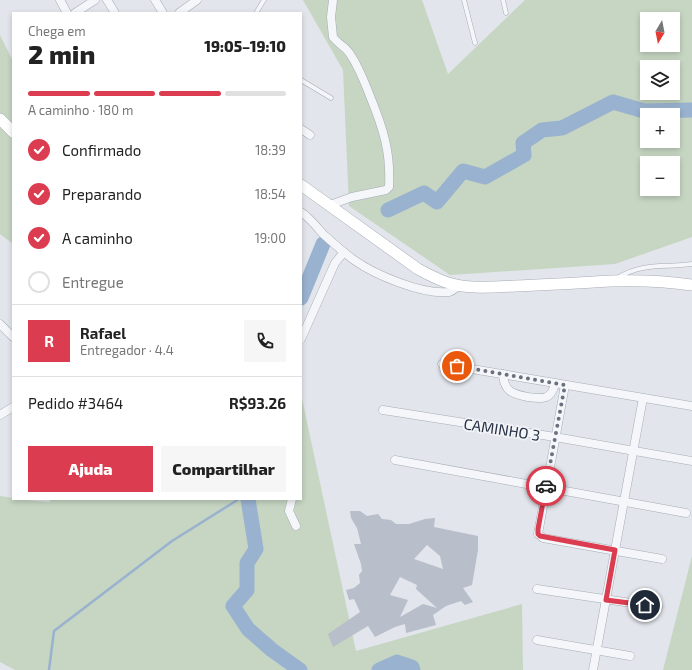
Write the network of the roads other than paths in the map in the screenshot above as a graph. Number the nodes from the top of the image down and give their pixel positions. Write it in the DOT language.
graph roads {
  1 [pos="60,0"];
  2 [pos="95,0"];
  3 [pos="107,0"];
  4 [pos="155,0"];
  5 [pos="197,0"];
  6 [pos="264,0"];
  7 [pos="333,0"];
  8 [pos="464,0"];
  9 [pos="503,0"];
  10 [pos="66,12"];
  11 [pos="78,12"];
  12 [pos="114,12"];
  13 [pos="162,12"];
  14 [pos="180,12"];
  15 [pos="257,12"];
  16 [pos="506,13"];
  17 [pos="475,43"];
  18 [pos="302,81"];
  19 [pos="331,98"];
  20 [pos="0,119"];
  21 [pos="302,130"];
  22 [pos="12,131"];
  23 [pos="310,135"];
  24 [pos="302,186"];
  25 [pos="330,205"];
  26 [pos="302,213"];
  27 [pos="344,252"];
  28 [pos="692,264"];
  29 [pos="612,281"];
  30 [pos="692,285"];
  31 [pos="459,286"];
  32 [pos="0,324"];
  33 [pos="12,336"];
  34 [pos="302,337"];
  35 [pos="442,364"];
  36 [pos="503,374"];
  37 [pos="555,384"];
  38 [pos="565,385"];
  39 [pos="643,398"];
  40 [pos="692,406"];
  41 [pos="12,408"];
  42 [pos="383,410"];
  43 [pos="0,415"];
  44 [pos="555,437"];
  45 [pos="632,450"];
  46 [pos="395,460"];
  47 [pos="692,461"];
  48 [pos="546,487"];
  49 [pos="292,500"];
  50 [pos="623,502"];
  51 [pos="686,513"];
  52 [pos="296,526"];
  53 [pos="615,550"];
  54 [pos="662,559"];
  55 [pos="537,589"];
  56 [pos="606,600"];
  57 [pos="658,607"];
  58 [pos="537,640"];
  59 [pos="598,650"];
  60 [pos="630,656"];
  61 [pos="593,670"];
  1 -- 10 [label="street"];
  2 -- 11 [label="street"];
  3 -- 12 [label="street"];
  4 -- 13 [label="street"];
  5 -- 14 [label="street"];
  6 -- 15 [label="lane"];
  7 -- 25 [label="street"];
  8 -- 17 [label="lane"];
  9 -- 16 [label="lane"];
  18 -- 19 [label="lane"];
  20 -- 22 [label="main road"];
  21 -- 23 [label="street"];
  24 -- 25 [label="main road"];
  25 -- 31 [label="main road"];
  26 -- 27 [label="street"];
  27 -- 31 [label="street"];
  27 -- 34 [label="street"];
  28 -- 29 [label="lane"];
  29 -- 30 [label="main road"];
  29 -- 31 [label="main road"];
  32 -- 33 [label="street"];
  35 -- 36 [label="street"];
  36 -- 37 [label="street"];
  36 -- 37 [label="street"];
  37 -- 38 [label="street"];
  38 -- 39 [label="street"];
  38 -- 44 [label="street"];
  39 -- 40 [label="street"];
  39 -- 45 [label="street"];
  41 -- 43 [label="street"];
  42 -- 44 [label="street, CAMINHO 3"];
  44 -- 45 [label="street, CAMINHO 3"];
  44 -- 48 [label="street"];
  45 -- 47 [label="street, CAMINHO 3"];
  45 -- 50 [label="street"];
  46 -- 48 [label="street"];
  48 -- 50 [label="street"];
  48 -- 53 [label="street"];
  49 -- 52 [label="street"];
  50 -- 51 [label="street"];
  50 -- 53 [label="street"];
  53 -- 54 [label="street"];
  53 -- 56 [label="street"];
  55 -- 56 [label="street"];
  56 -- 57 [label="street"];
  56 -- 59 [label="street"];
  58 -- 59 [label="street"];
  59 -- 60 [label="street"];
  59 -- 61 [label="street"];
}
